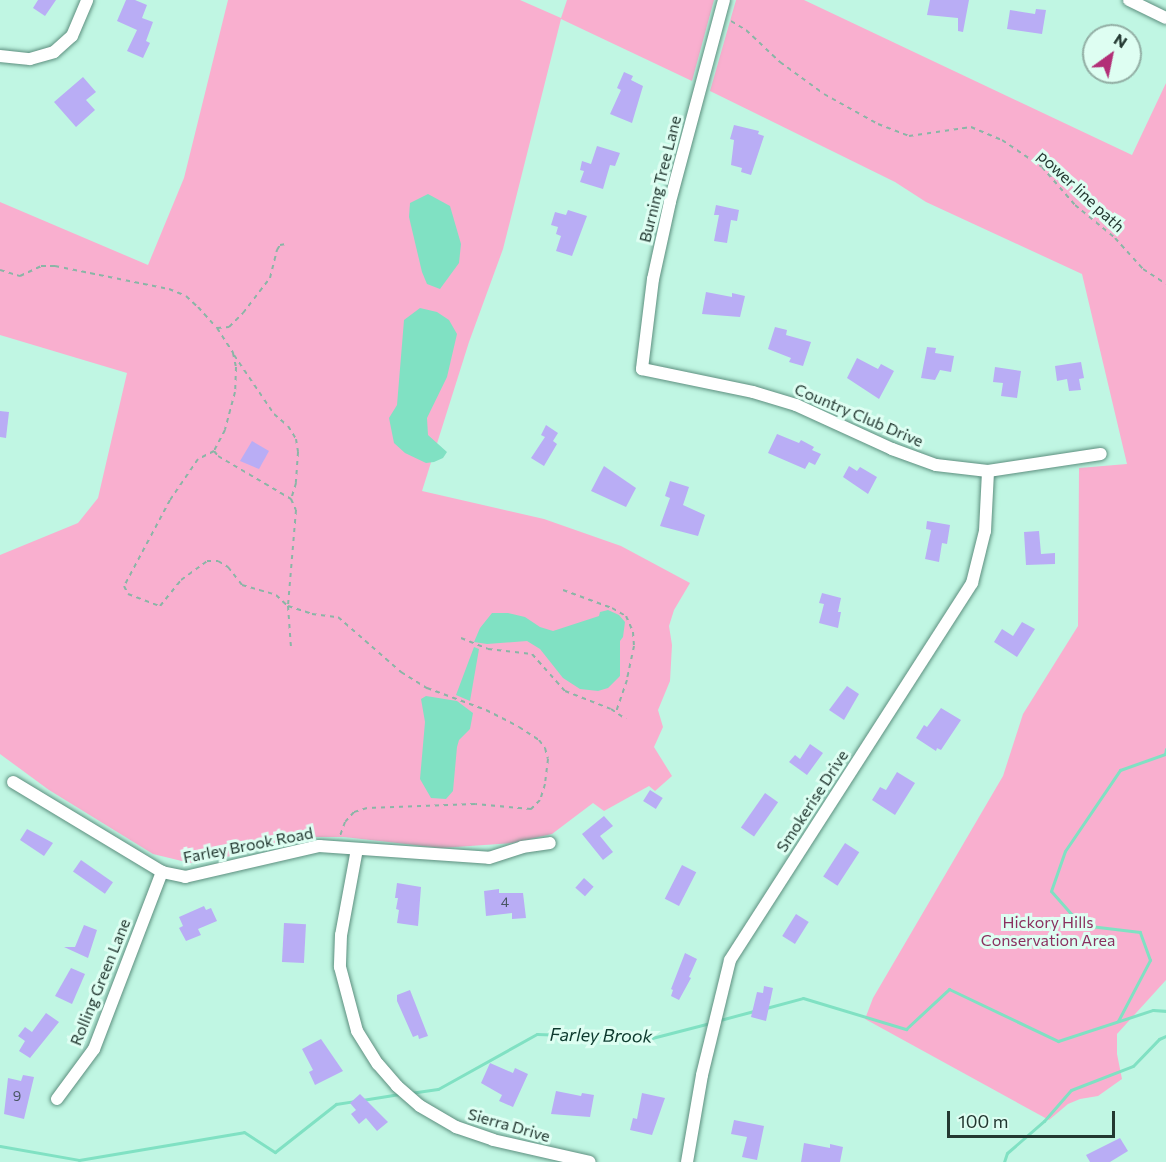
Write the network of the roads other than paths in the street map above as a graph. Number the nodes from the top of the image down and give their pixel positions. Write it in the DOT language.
graph roads {
  1 [pos="87,0"];
  2 [pos="724,0"];
  3 [pos="1129,0"];
  4 [pos="1166,18"];
  5 [pos="0,56"];
  6 [pos="642,369"];
  7 [pos="1101,454"];
  8 [pos="988,471"];
  9 [pos="13,782"];
  10 [pos="550,843"];
  11 [pos="357,849"];
  12 [pos="162,872"];
  13 [pos="57,1099"];
  14 [pos="586,1162"];
  15 [pos="687,1162"];
  1 -- 5 [label="street"];
  2 -- 6 [label="street, Burning Tree Lane"];
  3 -- 4 [label="street"];
  6 -- 8 [label="street, Country Club Drive"];
  7 -- 8 [label="street, Country Club Drive"];
  8 -- 15 [label="street, Smokerise Drive"];
  9 -- 12 [label="street, Farley Brook Road"];
  10 -- 11 [label="street, Farley Brook Road"];
  11 -- 12 [label="street, Farley Brook Road"];
  11 -- 14 [label="street, Sierra Drive"];
  12 -- 13 [label="street, Rolling Green Lane"];
}
